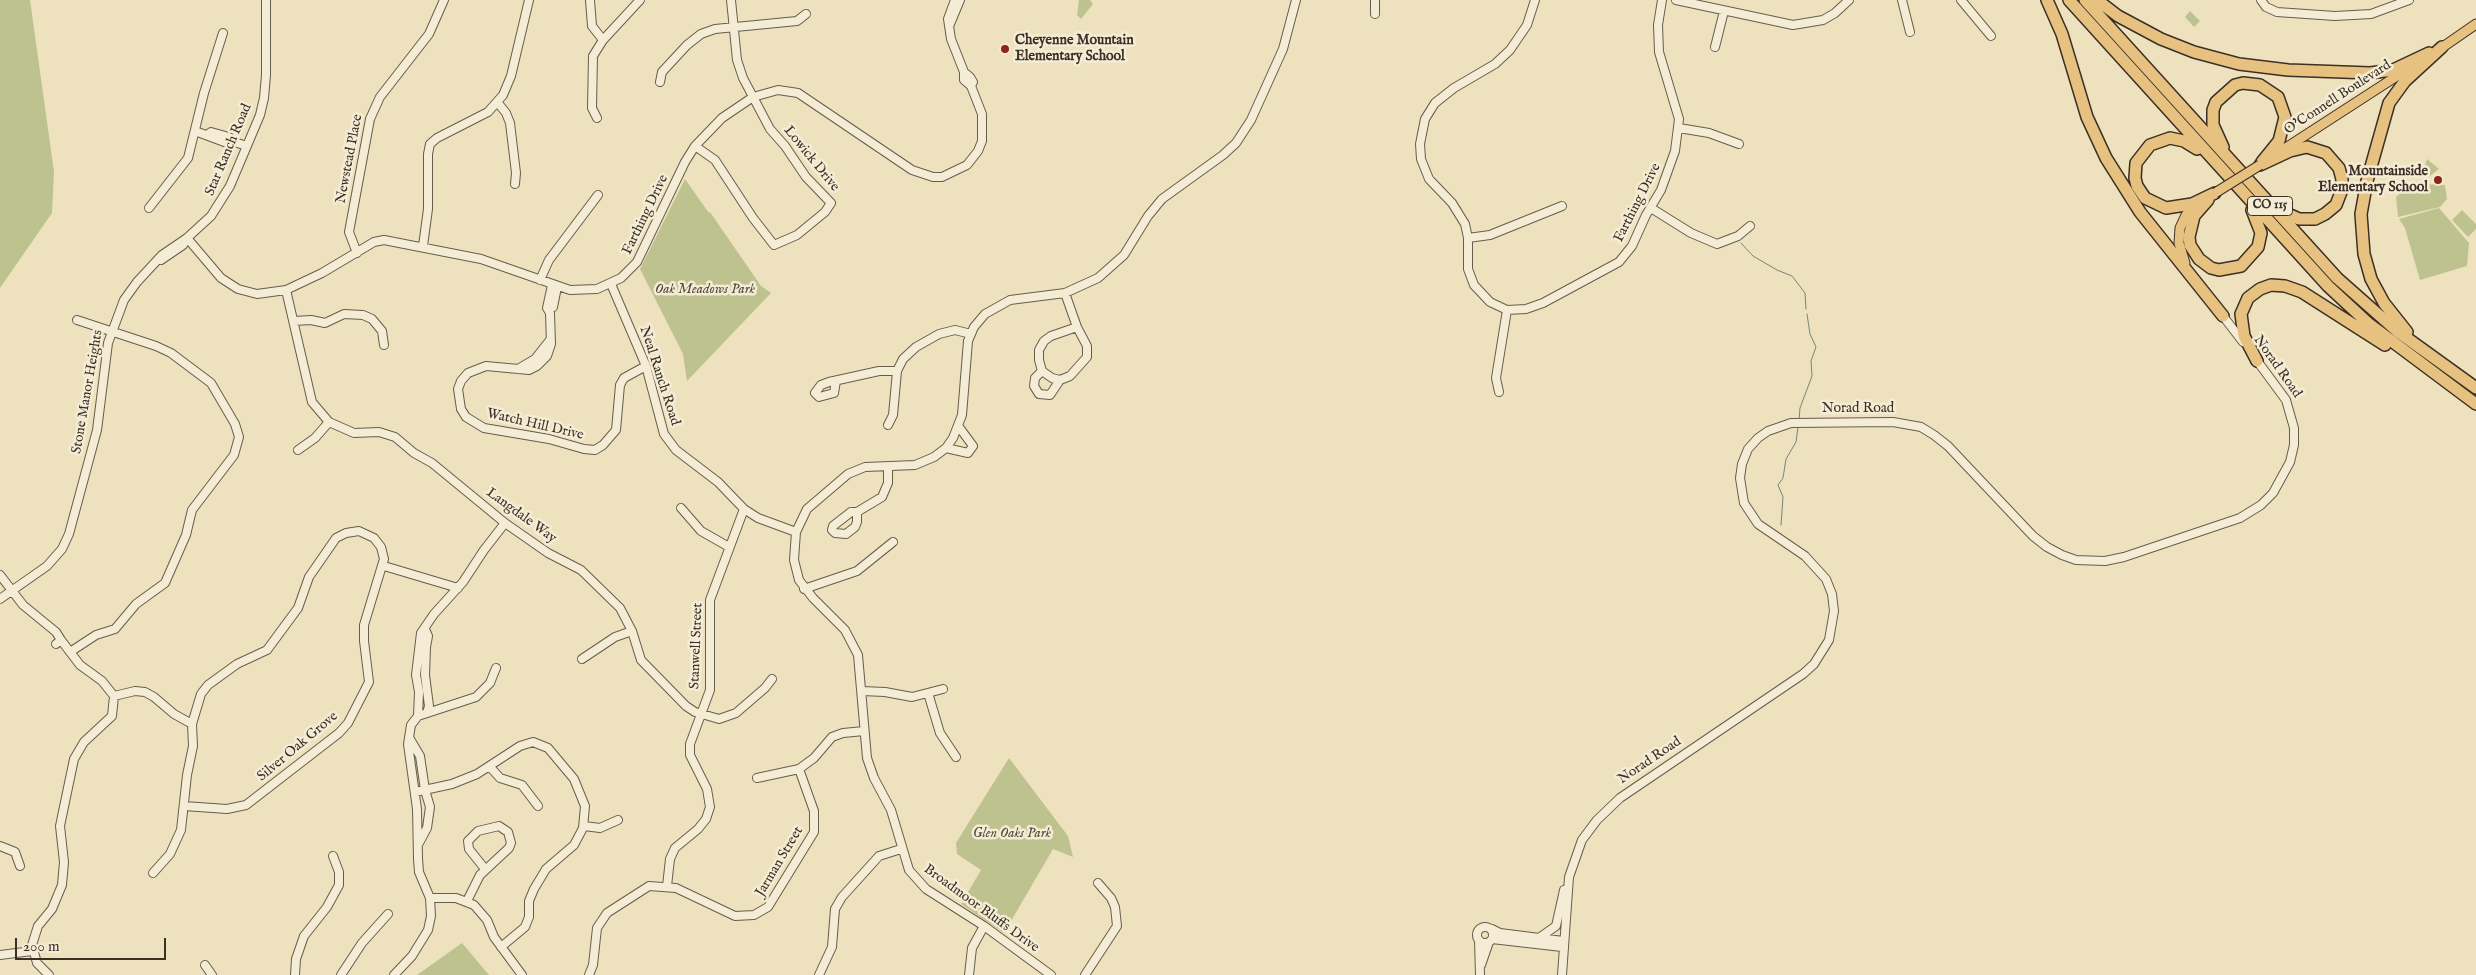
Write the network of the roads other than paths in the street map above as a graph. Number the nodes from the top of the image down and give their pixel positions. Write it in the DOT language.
graph roads {
  1 [pos="266,0"];
  2 [pos="444,0"];
  3 [pos="529,0"];
  4 [pos="590,0"];
  5 [pos="640,0"];
  6 [pos="731,0"];
  7 [pos="955,0"];
  8 [pos="960,0"];
  9 [pos="1296,0"];
  10 [pos="1375,0"];
  11 [pos="1536,0"];
  12 [pos="1662,0"];
  13 [pos="1676,0"];
  14 [pos="1849,0"];
  15 [pos="1902,0"];
  16 [pos="1961,0"];
  17 [pos="2047,0"];
  18 [pos="2069,0"];
  19 [pos="2086,0"];
  20 [pos="2097,0"];
  21 [pos="2261,0"];
  22 [pos="2409,0"];
  23 [pos="1724,11"];
  24 [pos="806,14"];
  25 [pos="1375,14"];
  26 [pos="950,24"];
  27 [pos="2476,24"];
  28 [pos="735,27"];
  29 [pos="1910,32"];
  30 [pos="222,33"];
  31 [pos="1991,36"];
  32 [pos="603,40"];
  33 [pos="1715,47"];
  34 [pos="2442,47"];
  35 [pos="660,82"];
  36 [pos="752,97"];
  37 [pos="498,103"];
  38 [pos="597,118"];
  39 [pos="1679,128"];
  40 [pos="195,131"];
  41 [pos="1740,144"];
  42 [pos="247,146"];
  43 [pos="695,146"];
  44 [pos="2260,165"];
  45 [pos="2237,170"];
  46 [pos="2227,177"];
  47 [pos="2248,182"];
  48 [pos="515,184"];
  49 [pos="2238,189"];
  50 [pos="2215,193"];
  51 [pos="598,195"];
  52 [pos="1562,206"];
  53 [pos="149,208"];
  54 [pos="1651,208"];
  55 [pos="1750,226"];
  56 [pos="187,238"];
  57 [pos="1468,238"];
  58 [pos="423,246"];
  59 [pos="357,252"];
  60 [pos="540,280"];
  61 [pos="611,284"];
  62 [pos="555,286"];
  63 [pos="286,290"];
  64 [pos="1065,293"];
  65 [pos="1507,310"];
  66 [pos="2223,316"];
  67 [pos="77,320"];
  68 [pos="294,321"];
  69 [pos="1077,328"];
  70 [pos="111,332"];
  71 [pos="971,334"];
  72 [pos="384,345"];
  73 [pos="2257,360"];
  74 [pos="646,366"];
  75 [pos="897,371"];
  76 [pos="1042,371"];
  77 [pos="1060,380"];
  78 [pos="836,381"];
  79 [pos="2476,388"];
  80 [pos="1499,392"];
  81 [pos="2475,403"];
  82 [pos="329,422"];
  83 [pos="888,426"];
  84 [pos="958,427"];
  85 [pos="946,448"];
  86 [pos="298,450"];
  87 [pos="888,467"];
  88 [pos="681,508"];
  89 [pos="744,509"];
  90 [pos="857,512"];
  91 [pos="505,523"];
  92 [pos="796,532"];
  93 [pos="893,542"];
  94 [pos="728,547"];
  95 [pos="384,566"];
  96 [pos="0,576"];
  97 [pos="458,588"];
  98 [pos="804,589"];
  99 [pos="13,591"];
  100 [pos="0,599"];
  101 [pos="426,629"];
  102 [pos="632,631"];
  103 [pos="70,652"];
  104 [pos="582,659"];
  105 [pos="496,668"];
  106 [pos="772,678"];
  107 [pos="943,689"];
  108 [pos="428,691"];
  109 [pos="862,691"];
  110 [pos="419,692"];
  111 [pos="928,693"];
  112 [pos="114,696"];
  113 [pos="427,713"];
  114 [pos="701,714"];
  115 [pos="418,716"];
  116 [pos="192,724"];
  117 [pos="864,731"];
  118 [pos="410,739"];
  119 [pos="956,757"];
  120 [pos="490,767"];
  121 [pos="799,769"];
  122 [pos="757,778"];
  123 [pos="425,790"];
  124 [pos="415,792"];
  125 [pos="184,806"];
  126 [pos="538,806"];
  127 [pos="618,820"];
  128 [pos="584,826"];
  129 [pos="419,842"];
  130 [pos="0,846"];
  131 [pos="901,849"];
  132 [pos="333,856"];
  133 [pos="20,866"];
  134 [pos="485,869"];
  135 [pos="154,873"];
  136 [pos="1569,877"];
  137 [pos="1098,883"];
  138 [pos="666,886"];
  139 [pos="468,901"];
  140 [pos="430,902"];
  141 [pos="388,914"];
  142 [pos="984,926"];
  143 [pos="1492,929"];
  144 [pos="1539,938"];
  145 [pos="1479,940"];
  146 [pos="1491,941"];
  147 [pos="1563,944"];
  148 [pos="501,947"];
  149 [pos="32,951"];
  150 [pos="0,955"];
  151 [pos="205,965"];
  152 [pos="1481,965"];
  153 [pos="49,975"];
  154 [pos="212,975"];
  155 [pos="295,975"];
  156 [pos="341,975"];
  157 [pos="394,975"];
  158 [pos="522,975"];
  159 [pos="589,975"];
  160 [pos="819,975"];
  161 [pos="969,975"];
  162 [pos="1051,975"];
  163 [pos="1085,975"];
  164 [pos="1480,975"];
  165 [pos="1562,975"];
  1 -- 42 [label="street, Star Ranch Road"];
  2 -- 59 [label="street, Newstead Place"];
  3 -- 37 [label="street"];
  4 -- 32 [label="street"];
  5 -- 32 [label="street"];
  6 -- 28 [label="street, Lowick Drive"];
  7 -- 26 [label="street, Farthing Drive"];
  8 -- 26 [label="street"];
  9 -- 64 [label="street, Broadmoor Bluffs Drive"];
  10 -- 25 [label="street"];
  11 -- 57 [label="street"];
  12 -- 39 [label="street, Farthing Drive"];
  13 -- 23 [label="street"];
  14 -- 23 [label="street"];
  15 -- 29 [label="street"];
  16 -- 31 [label="street"];
  17 -- 66 [label="highway"];
  18 -- 46 [label="highway, CO 115"];
  19 -- 45 [label="highway, CO 115"];
  20 -- 34 [label="highway"];
  21 -- 22 [label="street"];
  23 -- 33 [label="street"];
  24 -- 28 [label="street"];
  26 -- 36 [label="street, Farthing Drive"];
  27 -- 34 [label="main road, O'Connell Boulevard"];
  28 -- 35 [label="street"];
  28 -- 36 [label="street, Lowick Drive"];
  30 -- 40 [label="street"];
  32 -- 38 [label="street"];
  34 -- 44 [label="main road, O'Connell Boulevard"];
  34 -- 79 [label="highway"];
  36 -- 43 [label="street, Farthing Drive"];
  36 -- 43 [label="street, Lowick Drive"];
  37 -- 48 [label="street"];
  37 -- 58 [label="street"];
  39 -- 41 [label="street"];
  39 -- 54 [label="street, Farthing Drive"];
  40 -- 42 [label="street"];
  40 -- 53 [label="street"];
  42 -- 56 [label="street, Star Ranch Road"];
  43 -- 61 [label="street, Farthing Drive"];
  44 -- 45 [label="highway"];
  44 -- 47 [label="highway"];
  44 -- 50 [label="main road, O'Connell Boulevard, bridge"];
  45 -- 47 [label="highway, CO 115"];
  46 -- 49 [label="highway, CO 115"];
  46 -- 50 [label="highway"];
  47 -- 79 [label="highway, CO 115"];
  49 -- 50 [label="highway"];
  49 -- 81 [label="highway, CO 115"];
  50 -- 66 [label="main road, Norad Road"];
  51 -- 60 [label="street"];
  52 -- 57 [label="street"];
  54 -- 55 [label="street"];
  54 -- 65 [label="street, Farthing Drive"];
  56 -- 63 [label="street, Farthing Drive"];
  56 -- 70 [label="street, Stone Manor Heights"];
  57 -- 65 [label="street"];
  58 -- 59 [label="street, Farthing Drive"];
  58 -- 60 [label="street, Farthing Drive"];
  59 -- 63 [label="street, Farthing Drive"];
  60 -- 62 [label="street, Farthing Drive"];
  61 -- 62 [label="street, Farthing Drive"];
  61 -- 74 [label="street, Neal Ranch Road"];
  62 -- 74 [label="street, Watch Hill Drive"];
  63 -- 68 [label="street, Langdale Way"];
  64 -- 69 [label="street"];
  64 -- 71 [label="street, Broadmoor Bluffs Drive"];
  65 -- 80 [label="street"];
  66 -- 73 [label="street, Norad Road"];
  67 -- 70 [label="street"];
  68 -- 72 [label="street"];
  68 -- 82 [label="street, Langdale Way"];
  69 -- 76 [label="street"];
  69 -- 77 [label="street"];
  70 -- 99 [label="street, Stone Manor Heights"];
  70 -- 103 [label="street"];
  71 -- 75 [label="street"];
  71 -- 84 [label="street, Broadmoor Bluffs Drive"];
  73 -- 81 [label="highway"];
  73 -- 136 [label="street, Norad Road"];
  74 -- 89 [label="street, Neal Ranch Road"];
  75 -- 78 [label="street"];
  75 -- 83 [label="street"];
  76 -- 77 [label="street"];
  76 -- 77 [label="street"];
  82 -- 86 [label="street"];
  82 -- 91 [label="street, Langdale Way"];
  84 -- 85 [label="street, Broadmoor Bluffs Drive"];
  84 -- 85 [label="street"];
  85 -- 87 [label="street, Broadmoor Bluffs Drive"];
  87 -- 90 [label="street"];
  87 -- 92 [label="street, Broadmoor Bluffs Drive"];
  88 -- 94 [label="street"];
  89 -- 92 [label="street, Neal Ranch Road"];
  89 -- 94 [label="street, Stanwell Street"];
  91 -- 97 [label="street"];
  91 -- 102 [label="street, Langdale Way"];
  92 -- 98 [label="street, Broadmoor Bluffs Drive"];
  93 -- 98 [label="street"];
  94 -- 114 [label="street, Stanwell Street"];
  95 -- 97 [label="street"];
  95 -- 116 [label="street"];
  95 -- 125 [label="street, Silver Oak Grove"];
  96 -- 99 [label="street"];
  97 -- 101 [label="street"];
  98 -- 109 [label="street, Broadmoor Bluffs Drive"];
  99 -- 100 [label="street, Stone Manor Heights"];
  99 -- 103 [label="street"];
  101 -- 108 [label="street"];
  101 -- 110 [label="street"];
  102 -- 104 [label="street"];
  102 -- 114 [label="street, Langdale Way"];
  103 -- 112 [label="street"];
  105 -- 113 [label="street"];
  106 -- 114 [label="street, Langdale Way"];
  107 -- 111 [label="street"];
  108 -- 110 [label="street"];
  108 -- 113 [label="street"];
  109 -- 111 [label="street"];
  109 -- 117 [label="street, Broadmoor Bluffs Drive"];
  110 -- 115 [label="street"];
  111 -- 119 [label="street"];
  112 -- 116 [label="street"];
  112 -- 149 [label="street"];
  113 -- 115 [label="street"];
  114 -- 138 [label="street, Stanwell Street"];
  115 -- 118 [label="street"];
  116 -- 125 [label="street"];
  117 -- 121 [label="street"];
  117 -- 131 [label="street, Broadmoor Bluffs Drive"];
  118 -- 123 [label="street"];
  118 -- 124 [label="street"];
  120 -- 123 [label="street"];
  120 -- 126 [label="street"];
  120 -- 128 [label="street"];
  121 -- 122 [label="street"];
  121 -- 138 [label="street, Jarman Street"];
  123 -- 124 [label="street"];
  123 -- 129 [label="street"];
  124 -- 129 [label="street"];
  125 -- 135 [label="street"];
  127 -- 128 [label="street"];
  128 -- 148 [label="street"];
  129 -- 140 [label="street"];
  130 -- 133 [label="street"];
  131 -- 142 [label="street, Broadmoor Bluffs Drive"];
  131 -- 160 [label="street"];
  132 -- 155 [label="street"];
  134 -- 134 [label="street"];
  134 -- 139 [label="street"];
  136 -- 144 [label="street"];
  136 -- 147 [label="street, Norad Road"];
  137 -- 163 [label="street"];
  138 -- 159 [label="street, Jarman Street"];
  139 -- 140 [label="street"];
  139 -- 148 [label="street"];
  140 -- 157 [label="street"];
  141 -- 156 [label="street"];
  142 -- 161 [label="street"];
  142 -- 162 [label="street, Broadmoor Bluffs Drive"];
  143 -- 144 [label="street"];
  143 -- 145 [label="street"];
  143 -- 146 [label="street"];
  144 -- 147 [label="street"];
  145 -- 146 [label="street"];
  145 -- 152 [label="street"];
  146 -- 147 [label="street"];
  146 -- 152 [label="street"];
  147 -- 165 [label="street, Norad Road"];
  148 -- 158 [label="street"];
  149 -- 150 [label="street"];
  149 -- 153 [label="street"];
  151 -- 154 [label="street"];
  152 -- 164 [label="street"];
}
